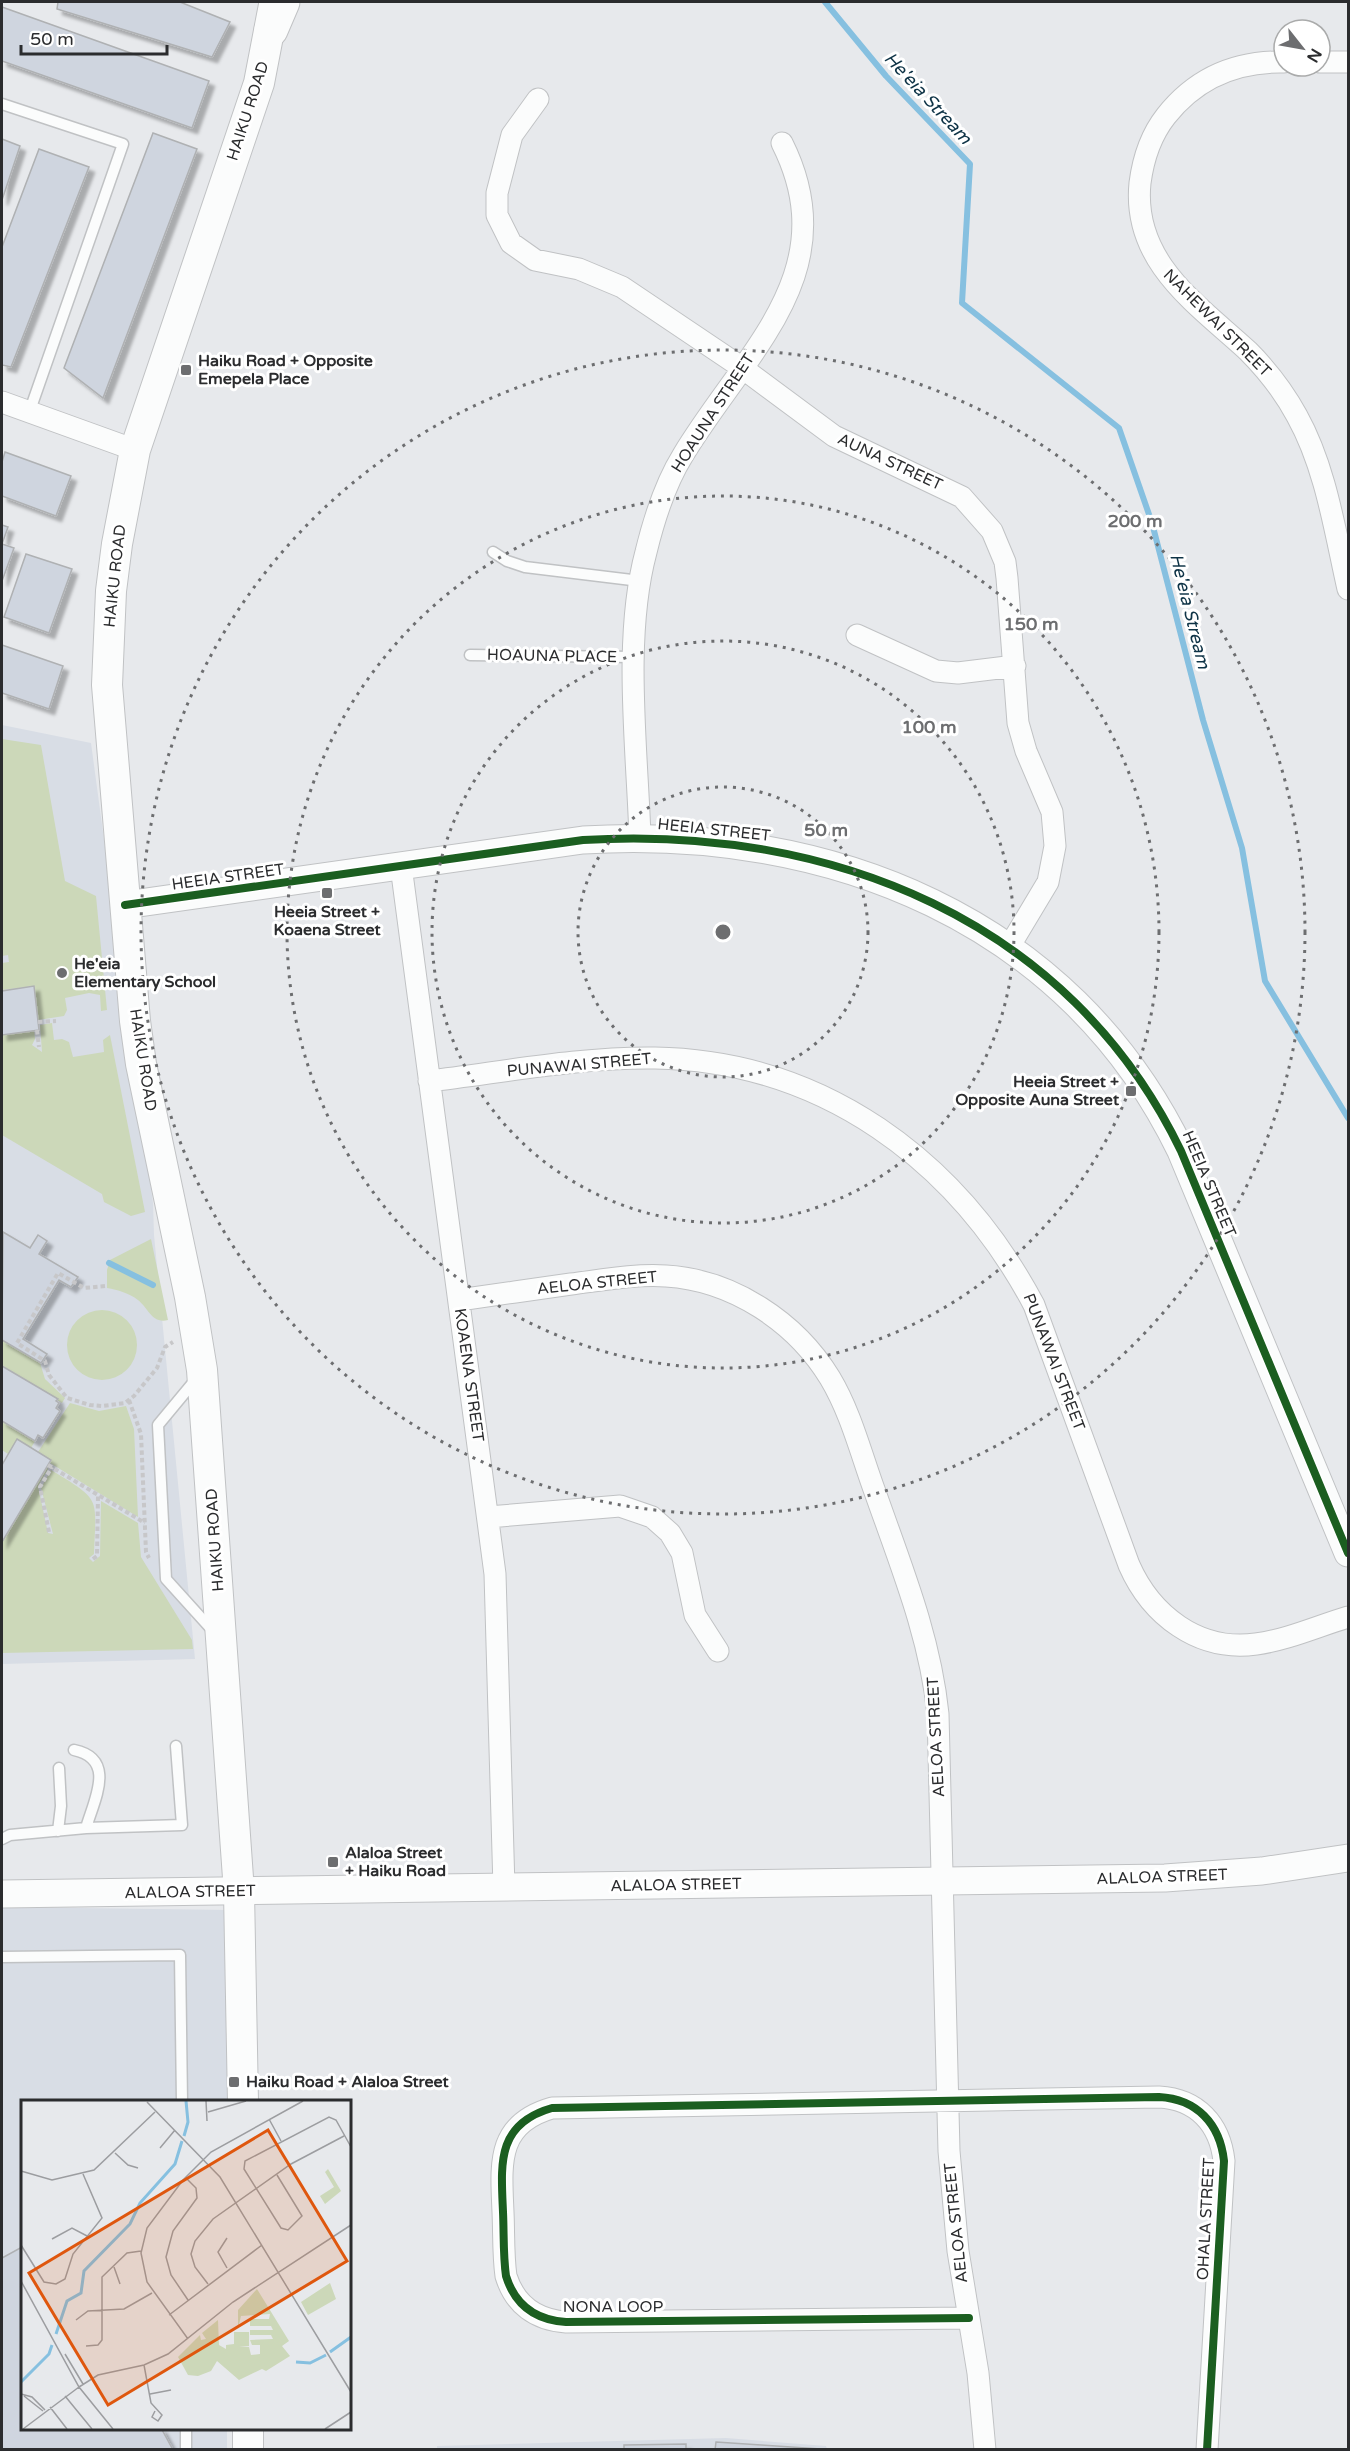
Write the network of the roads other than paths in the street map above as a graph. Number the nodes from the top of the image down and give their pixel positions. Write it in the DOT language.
graph roads {
  1 [pos="276,11"];
  2 [pos="1272,62"];
  3 [pos="1332,62"];
  4 [pos="1348,62"];
  5 [pos="538,99"];
  6 [pos="2,104"];
  7 [pos="782,143"];
  8 [pos="741,367"];
  9 [pos="2,402"];
  10 [pos="29,413"];
  11 [pos="135,450"];
  12 [pos="493,552"];
  13 [pos="640,582"];
  14 [pos="1348,590"];
  15 [pos="857,635"];
  16 [pos="470,655"];
  17 [pos="634,657"];
  18 [pos="1015,666"];
  19 [pos="640,837"];
  20 [pos="401,866"];
  21 [pos="125,905"];
  22 [pos="1009,947"];
  23 [pos="429,1081"];
  24 [pos="459,1300"];
  25 [pos="202,1371"];
  26 [pos="488,1517"];
  27 [pos="1348,1553"];
  28 [pos="1348,1617"];
  29 [pos="222,1641"];
  30 [pos="718,1651"];
  31 [pos="177,1746"];
  32 [pos="74,1750"];
  33 [pos="59,1768"];
  34 [pos="86,1828"];
  35 [pos="58,1831"];
  36 [pos="2,1839"];
  37 [pos="1348,1858"];
  38 [pos="941,1882"];
  39 [pos="504,1888"];
  40 [pos="240,1892"];
  41 [pos="2,1894"];
  42 [pos="2,1957"];
  43 [pos="182,2100"];
  44 [pos="243,2100"];
  45 [pos="946,2101"];
  46 [pos="969,2318"];
  47 [pos="186,2430"];
  48 [pos="248,2430"];
  49 [pos="186,2450"];
  50 [pos="248,2450"];
  51 [pos="985,2450"];
  52 [pos="1208,2450"];
  1 -- 11 [label="main road, HAIKU ROAD"];
  2 -- 14 [label="street, NAHEWAI STREET"];
  3 -- 4 [label="street"];
  5 -- 8 [label="street, AUNA STREET"];
  6 -- 10 [label="lane"];
  7 -- 8 [label="street, HOAUNA STREET"];
  8 -- 13 [label="street, HOAUNA STREET"];
  8 -- 18 [label="street, AUNA STREET"];
  9 -- 10 [label="street"];
  10 -- 11 [label="street"];
  11 -- 21 [label="main road, HAIKU ROAD"];
  12 -- 13 [label="lane"];
  13 -- 17 [label="street, HOAUNA STREET"];
  15 -- 18 [label="street"];
  16 -- 17 [label="lane, HOAUNA PLACE"];
  17 -- 19 [label="street, HOAUNA STREET"];
  18 -- 22 [label="street, AUNA STREET"];
  19 -- 20 [label="street, HEEIA STREET"];
  19 -- 22 [label="street, HEEIA STREET"];
  20 -- 21 [label="street, HEEIA STREET"];
  20 -- 23 [label="street, KOAENA STREET"];
  21 -- 25 [label="main road, HAIKU ROAD"];
  22 -- 27 [label="street, HEEIA STREET"];
  23 -- 24 [label="street, KOAENA STREET"];
  23 -- 28 [label="street, PUNAWAI STREET"];
  24 -- 26 [label="street, KOAENA STREET"];
  24 -- 38 [label="street, AELOA STREET"];
  25 -- 29 [label="main road, HAIKU ROAD"];
  25 -- 29 [label="lane"];
  26 -- 30 [label="street"];
  26 -- 39 [label="street, KOAENA STREET"];
  29 -- 40 [label="main road, HAIKU ROAD"];
  31 -- 34 [label="lane"];
  32 -- 34 [label="lane"];
  33 -- 35 [label="lane"];
  34 -- 35 [label="lane"];
  35 -- 36 [label="lane"];
  37 -- 38 [label="street, ALALOA STREET"];
  38 -- 39 [label="street, ALALOA STREET"];
  38 -- 45 [label="street, AELOA STREET"];
  39 -- 40 [label="street, ALALOA STREET"];
  40 -- 41 [label="street, ALALOA STREET"];
  40 -- 44 [label="main road, HAIKU ROAD"];
  42 -- 43 [label="lane"];
  45 -- 46 [label="street, AELOA STREET"];
  45 -- 46 [label="street, NONA LOOP"];
  45 -- 52 [label="street, OHALA STREET"];
  46 -- 51 [label="street, AELOA STREET"];
  47 -- 49 [label="lane"];
  48 -- 50 [label="main road"];
}
